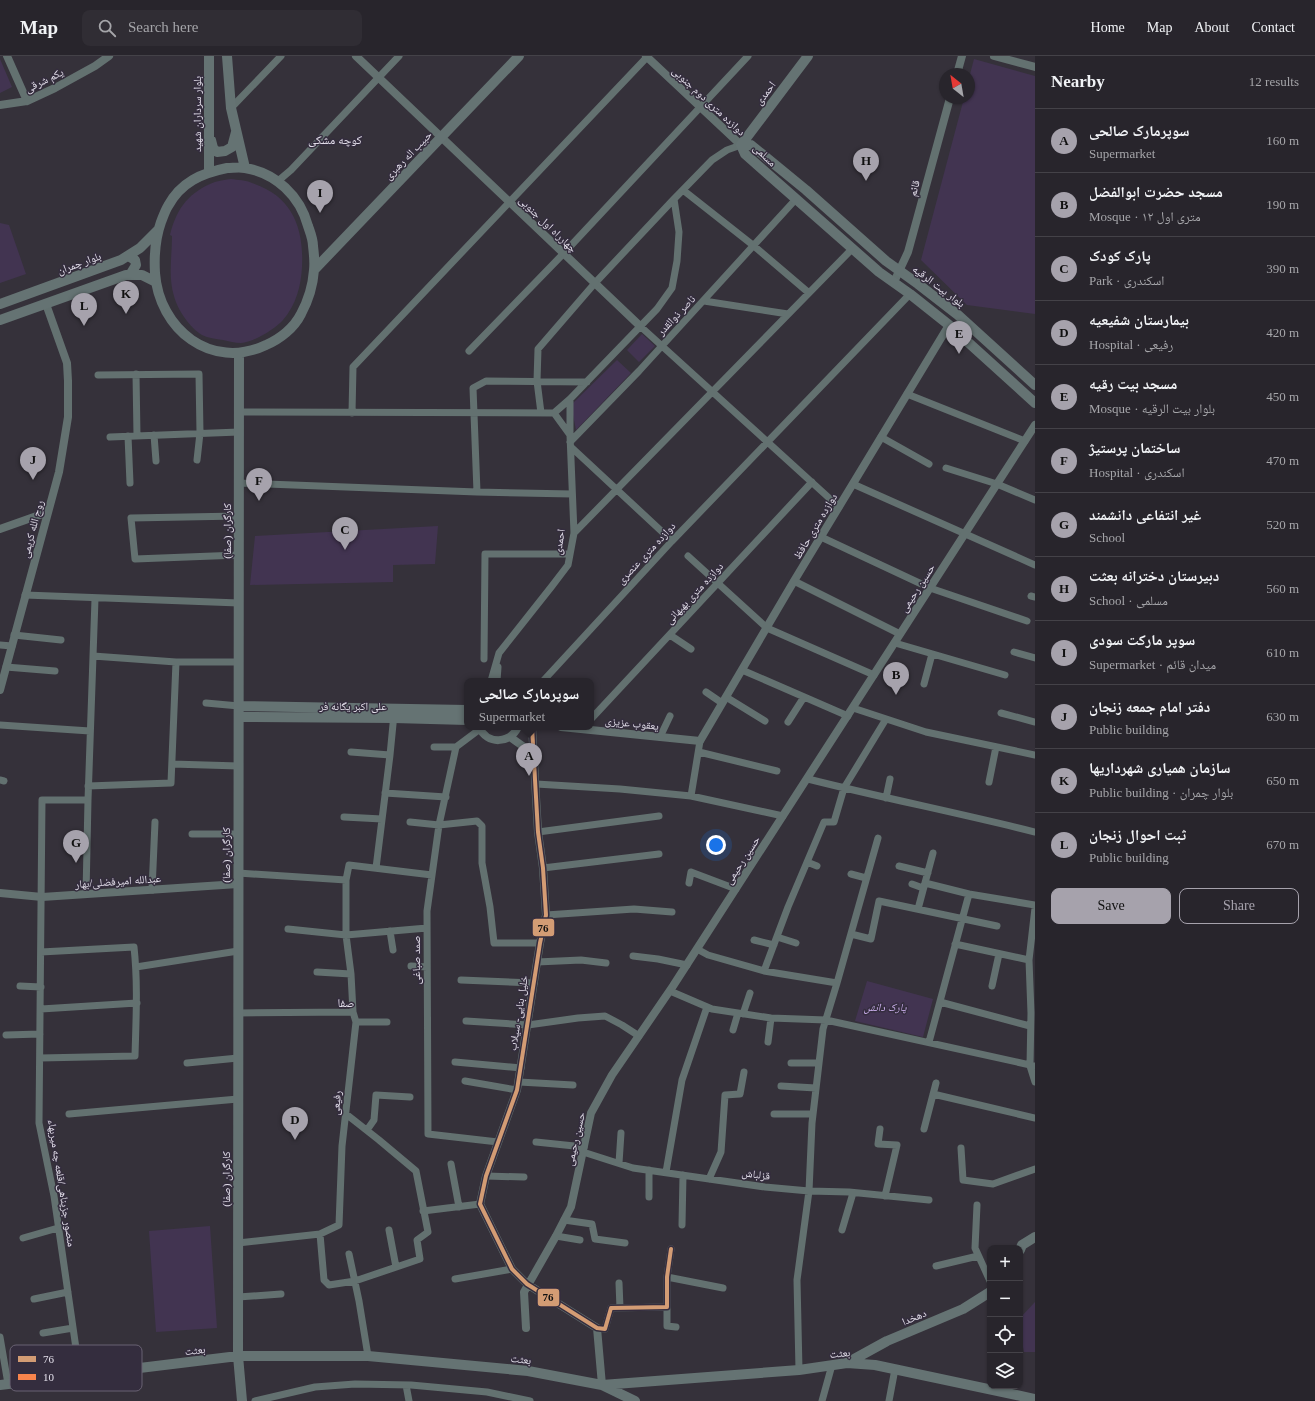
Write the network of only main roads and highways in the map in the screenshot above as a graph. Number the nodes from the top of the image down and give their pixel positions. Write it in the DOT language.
graph roads {
  1 [pos="209,56"];
  2 [pos="227,56"];
  3 [pos="519,56"];
  4 [pos="808,56"];
  5 [pos="236,130"];
  6 [pos="209,134"];
  7 [pos="741,145"];
  8 [pos="245,168"];
  9 [pos="209,172"];
  10 [pos="158,230"];
  11 [pos="128,256"];
  12 [pos="314,270"];
  13 [pos="900,271"];
  14 [pos="130,275"];
  15 [pos="156,282"];
  16 [pos="0,304"];
  17 [pos="0,320"];
  18 [pos="239,353"];
  19 [pos="1035,385"];
  20 [pos="1035,403"];
  21 [pos="239,706"];
  22 [pos="464,710"];
  23 [pos="394,713"];
  24 [pos="239,717"];
  25 [pos="464,720"];
  26 [pos="1035,1236"];
  27 [pos="1022,1245"];
  28 [pos="987,1294"];
  29 [pos="238,1356"];
  30 [pos="847,1363"];
  31 [pos="142,1368"];
  32 [pos="602,1385"];
  33 [pos="1035,1399"];
  34 [pos="242,1401"];
  35 [pos="635,1401"];
  1 -- 6 [label="main road, بلوار سرداران شهید"];
  2 -- 5 [label="main road"];
  3 -- 12 [label="main road, حبیب اله رهبری"];
  4 -- 7 [label="main road, احمدی"];
  5 -- 6 [label="main road"];
  5 -- 8 [label="main road"];
  6 -- 9 [label="main road, بلوار سرداران شهید"];
  7 -- 13 [label="main road, مسلمی"];
  7 -- 20 [label="main road, مسلمی"];
  8 -- 9 [label="main road"];
  8 -- 12 [label="main road"];
  9 -- 10 [label="main road"];
  10 -- 11 [label="main road, بلوار چمران"];
  10 -- 15 [label="main road"];
  11 -- 14 [label="main road"];
  11 -- 16 [label="main road, بلوار چمران"];
  12 -- 18 [label="main road"];
  13 -- 19 [label="main road, بلوار بیت الرقیه"];
  14 -- 15 [label="main road"];
  14 -- 17 [label="main road"];
  15 -- 18 [label="main road"];
  18 -- 21 [label="main road, کارگران (صفا)"];
  21 -- 23 [label="main road, علی اکبر یگانه فر"];
  21 -- 24 [label="main road, کارگران (صفا)"];
  22 -- 23 [label="main road, علی اکبر یگانه فر"];
  23 -- 24 [label="main road, علی اکبر یگانه فر"];
  23 -- 25 [label="main road, علی اکبر یگانه فر"];
  24 -- 29 [label="main road, کارگران (صفا)"];
  26 -- 27 [label="main road"];
  28 -- 30 [label="main road, دهخدا"];
  29 -- 31 [label="main road, بعثت"];
  29 -- 32 [label="main road, بعثت"];
  29 -- 34 [label="main road, کارگران (صفا)"];
  30 -- 32 [label="main road, بعثت"];
  30 -- 33 [label="main road, بعثت"];
  32 -- 35 [label="main road"];
}
